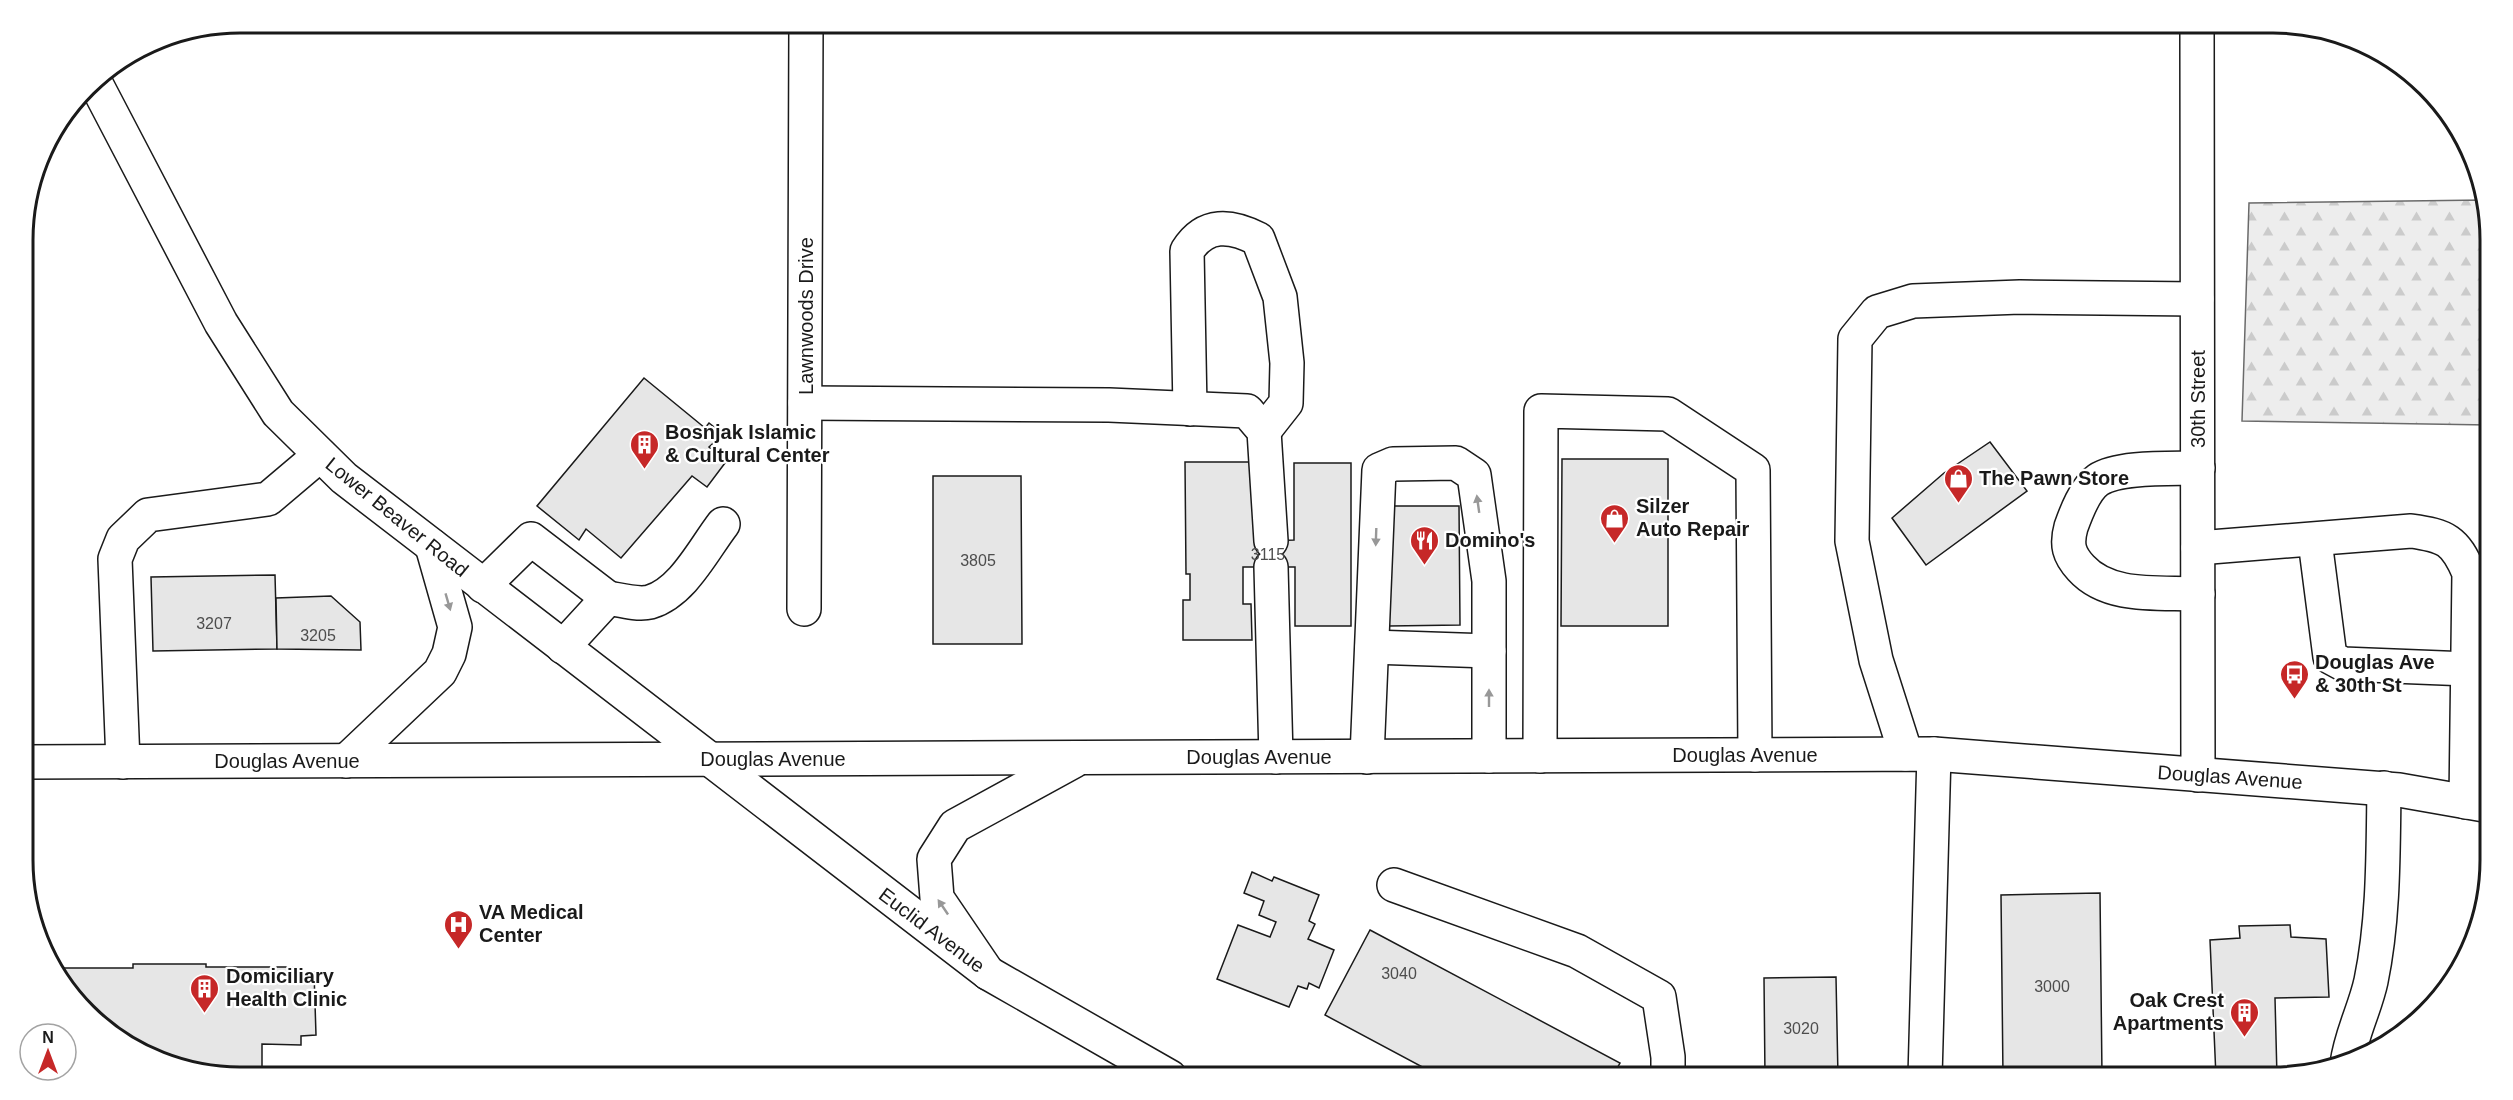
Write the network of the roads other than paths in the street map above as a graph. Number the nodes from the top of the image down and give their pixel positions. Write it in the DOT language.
graph roads {
  1 [pos="806,33"];
  2 [pos="2197,33"];
  3 [pos="99,89"];
  4 [pos="2197,299"];
  5 [pos="806,403"];
  6 [pos="1190,409"];
  7 [pos="1264,431"];
  8 [pos="320,455"];
  9 [pos="2198,468"];
  10 [pos="723,524"];
  11 [pos="2315,541"];
  12 [pos="432,546"];
  13 [pos="2198,548"];
  14 [pos="483,586"];
  15 [pos="2198,594"];
  16 [pos="608,598"];
  17 [pos="804,609"];
  18 [pos="563,647"];
  19 [pos="1372,647"];
  20 [pos="1489,651"];
  21 [pos="2468,669"];
  22 [pos="1920,754"];
  23 [pos="1755,755"];
  24 [pos="1489,756"];
  25 [pos="1540,756"];
  26 [pos="1276,757"];
  27 [pos="1367,757"];
  28 [pos="1078,758"];
  29 [pos="709,760"];
  30 [pos="346,761"];
  31 [pos="33,762"];
  32 [pos="123,762"];
  33 [pos="2198,775"];
  34 [pos="2384,788"];
  35 [pos="2478,804"];
  36 [pos="1394,885"];
  37 [pos="988,973"];
  38 [pos="2348,1053"];
  39 [pos="1123,1066"];
  40 [pos="1668,1067"];
  41 [pos="1925,1067"];
  1 -- 5 [label="main road, Lawnwoods Drive"];
  2 -- 4 [label="main road, 30th Street"];
  3 -- 8 [label="main road, Lower Beaver Road"];
  4 -- 9 [label="main road, 30th Street"];
  4 -- 22 [label="main road"];
  5 -- 6 [label="main road"];
  5 -- 17 [label="main road, Lawnwoods Drive"];
  6 -- 7 [label="main road"];
  6 -- 7 [label="main road"];
  7 -- 26 [label="main road"];
  8 -- 12 [label="main road, Lower Beaver Road"];
  8 -- 32 [label="main road"];
  9 -- 13 [label="main road, 30th Street"];
  9 -- 15 [label="main road"];
  10 -- 16 [label="main road"];
  11 -- 13 [label="main road"];
  11 -- 21 [label="main road"];
  11 -- 21 [label="main road"];
  12 -- 14 [label="main road, Lower Beaver Road"];
  12 -- 30 [label="main road, one-way"];
  13 -- 15 [label="main road, 30th Street"];
  14 -- 16 [label="main road"];
  14 -- 18 [label="main road, Lower Beaver Road"];
  15 -- 33 [label="main road, 30th Street"];
  16 -- 18 [label="main road"];
  18 -- 29 [label="main road, Lower Beaver Road"];
  19 -- 20 [label="main road"];
  20 -- 19 [label="main road, one-way"];
  19 -- 27 [label="main road"];
  24 -- 20 [label="main road, one-way"];
  21 -- 35 [label="main road"];
  22 -- 23 [label="main road, Douglas Avenue"];
  22 -- 33 [label="main road, Douglas Avenue"];
  22 -- 41 [label="main road"];
  23 -- 25 [label="main road, Douglas Avenue"];
  23 -- 25 [label="main road"];
  24 -- 25 [label="main road, Douglas Avenue"];
  24 -- 27 [label="main road, Douglas Avenue"];
  26 -- 27 [label="main road, Douglas Avenue"];
  26 -- 28 [label="main road, Douglas Avenue"];
  28 -- 29 [label="main road, Douglas Avenue"];
  37 -- 28 [label="main road, one-way"];
  29 -- 30 [label="main road, Douglas Avenue"];
  29 -- 37 [label="main road, Euclid Avenue"];
  30 -- 32 [label="main road, Douglas Avenue"];
  31 -- 32 [label="main road, Douglas Avenue"];
  33 -- 34 [label="main road, Douglas Avenue"];
  34 -- 35 [label="main road, Douglas Avenue"];
  34 -- 38 [label="main road"];
  36 -- 40 [label="main road"];
  37 -- 39 [label="main road, Euclid Avenue"];
}
